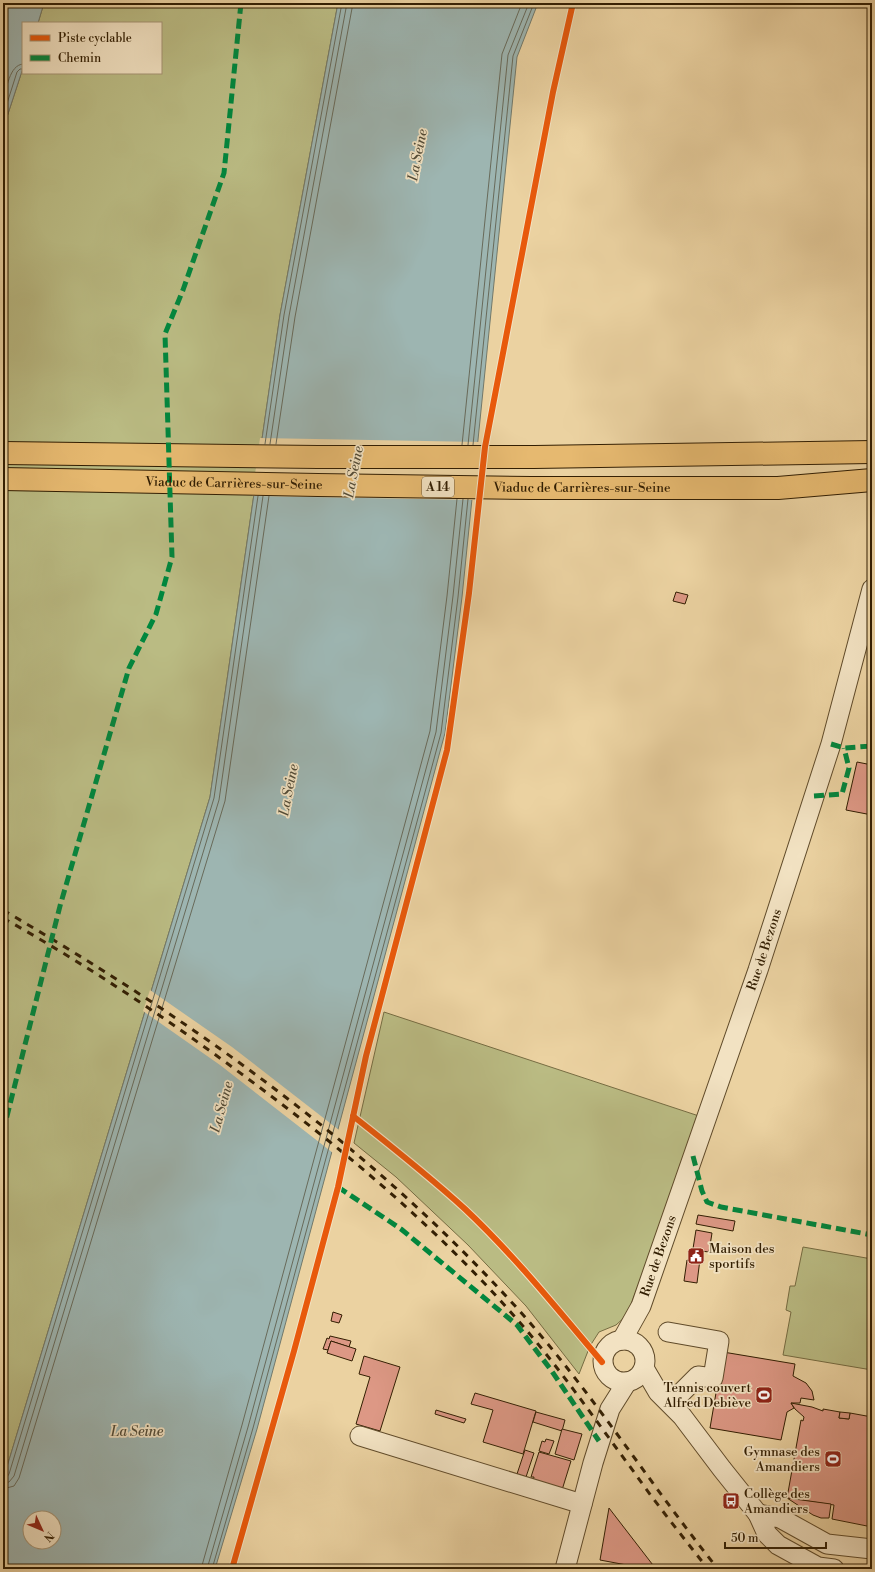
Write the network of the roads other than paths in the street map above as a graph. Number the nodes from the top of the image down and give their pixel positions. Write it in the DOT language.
graph roads {
  1 [pos="872,452"];
  2 [pos="3,454"];
  3 [pos="3,479"];
  4 [pos="872,480"];
  5 [pos="872,589"];
  6 [pos="668,1332"];
  7 [pos="631,1343"];
  8 [pos="607,1374"];
  9 [pos="635,1377"];
  10 [pos="664,1397"];
  11 [pos="610,1409"];
  12 [pos="360,1436"];
  13 [pos="582,1504"];
  14 [pos="758,1514"];
  15 [pos="872,1549"];
  16 [pos="565,1569"];
  17 [pos="834,1569"];
  1 -- 2 [label="highway, Viaduc de Carrières-sur-Seine"];
  3 -- 4 [label="highway, Viaduc de Carrières-sur-Seine / A 14"];
  5 -- 7 [label="street, Rue de Bezons"];
  6 -- 10 [label="street"];
  7 -- 8 [label="street"];
  7 -- 9 [label="street, Rue de Bezons"];
  8 -- 9 [label="street"];
  8 -- 11 [label="street"];
  9 -- 10 [label="street"];
  9 -- 11 [label="street"];
  10 -- 14 [label="street"];
  11 -- 13 [label="street"];
  12 -- 13 [label="street"];
  13 -- 16 [label="street"];
  14 -- 15 [label="street"];
  14 -- 17 [label="street"];
}
